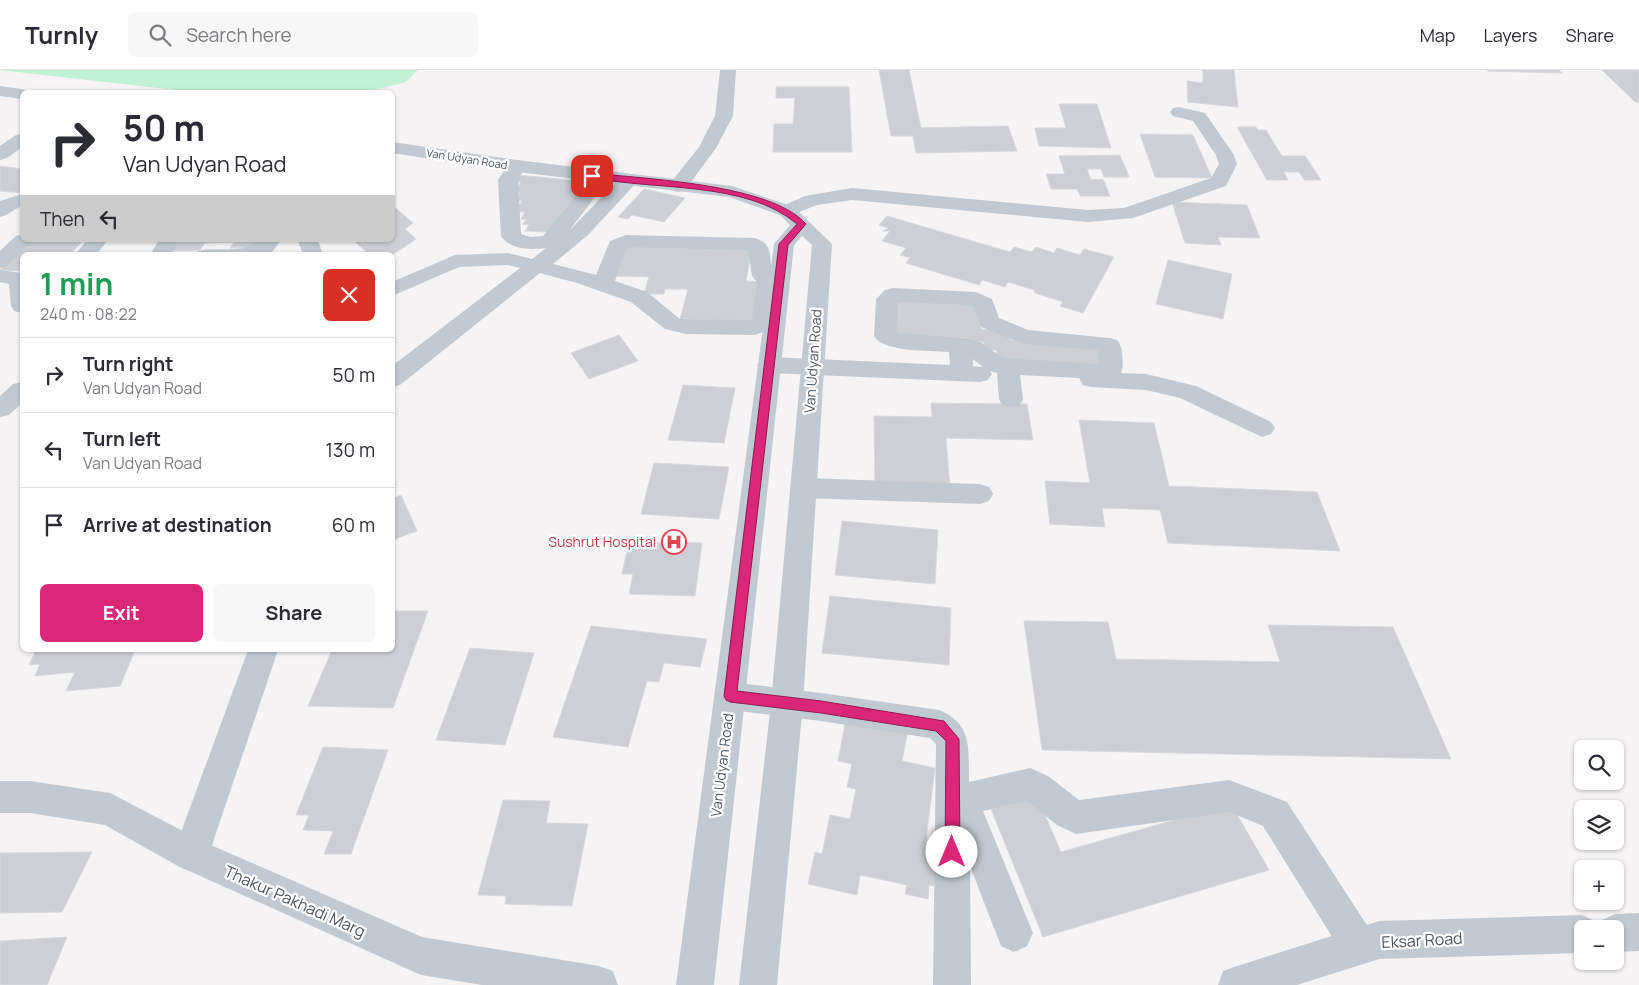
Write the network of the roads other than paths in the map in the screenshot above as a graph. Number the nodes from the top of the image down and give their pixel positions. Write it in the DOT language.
graph roads {
  1 [pos="728,70"];
  2 [pos="0,91"];
  3 [pos="20,94"];
  4 [pos="1179,112"];
  5 [pos="20,140"];
  6 [pos="395,147"];
  7 [pos="20,157"];
  8 [pos="517,166"];
  9 [pos="629,180"];
  10 [pos="595,184"];
  11 [pos="678,186"];
  12 [pos="20,201"];
  13 [pos="581,202"];
  14 [pos="605,207"];
  15 [pos="0,211"];
  16 [pos="794,218"];
  17 [pos="571,229"];
  18 [pos="21,242"];
  19 [pos="96,242"];
  20 [pos="270,242"];
  21 [pos="88,252"];
  22 [pos="258,252"];
  23 [pos="0,262"];
  24 [pos="536,266"];
  25 [pos="0,276"];
  26 [pos="20,283"];
  27 [pos="604,284"];
  28 [pos="395,289"];
  29 [pos="960,345"];
  30 [pos="769,365"];
  31 [pos="813,367"];
  32 [pos="962,373"];
  33 [pos="1013,375"];
  34 [pos="395,377"];
  35 [pos="20,392"];
  36 [pos="1016,400"];
  37 [pos="0,409"];
  38 [pos="1262,428"];
  39 [pos="803,488"];
  40 [pos="980,494"];
  41 [pos="262,652"];
  42 [pos="730,696"];
  43 [pos="787,703"];
  44 [pos="0,797"];
  45 [pos="191,854"];
  46 [pos="1639,932"];
  47 [pos="1014,933"];
  48 [pos="1624,933"];
  49 [pos="1574,934"];
  50 [pos="1359,946"];
  51 [pos="599,985"];
  52 [pos="696,985"];
  53 [pos="758,985"];
  54 [pos="952,985"];
  55 [pos="1237,985"];
  1 -- 11 [label="street"];
  2 -- 3 [label="street"];
  4 -- 16 [label="street"];
  5 -- 7 [label="street"];
  6 -- 8 [label="street, Van Udyan Road"];
  8 -- 9 [label="street, Van Udyan Road"];
  8 -- 17 [label="street"];
  9 -- 11 [label="street, Van Udyan Road"];
  9 -- 14 [label="street"];
  10 -- 13 [label="street"];
  11 -- 16 [label="street, Van Udyan Road"];
  12 -- 15 [label="street"];
  13 -- 14 [label="street"];
  13 -- 17 [label="street"];
  14 -- 17 [label="street"];
  16 -- 30 [label="street, Van Udyan Road"];
  16 -- 31 [label="street, Van Udyan Road"];
  17 -- 24 [label="street"];
  18 -- 23 [label="street"];
  19 -- 21 [label="street"];
  20 -- 22 [label="street"];
  24 -- 27 [label="street"];
  24 -- 28 [label="street"];
  24 -- 34 [label="street"];
  25 -- 26 [label="street"];
  27 -- 27 [label="street"];
  29 -- 29 [label="street"];
  29 -- 32 [label="street"];
  30 -- 31 [label="street"];
  30 -- 42 [label="street, Van Udyan Road"];
  31 -- 32 [label="street"];
  31 -- 39 [label="street, Van Udyan Road"];
  32 -- 33 [label="street"];
  33 -- 36 [label="street"];
  33 -- 38 [label="street"];
  35 -- 37 [label="street"];
  39 -- 40 [label="street"];
  39 -- 43 [label="street, Van Udyan Road"];
  41 -- 45 [label="street"];
  42 -- 43 [label="street"];
  42 -- 52 [label="street, Van Udyan Road"];
  43 -- 53 [label="street, Van Udyan Road"];
  43 -- 54 [label="street"];
  44 -- 45 [label="street, Thakur Pakhadi Marg"];
  45 -- 51 [label="street, Thakur Pakhadi Marg"];
  46 -- 48 [label="street"];
  47 -- 50 [label="street"];
  49 -- 50 [label="street, Eksar Road"];
  50 -- 55 [label="street, Eksar Road"];
}
